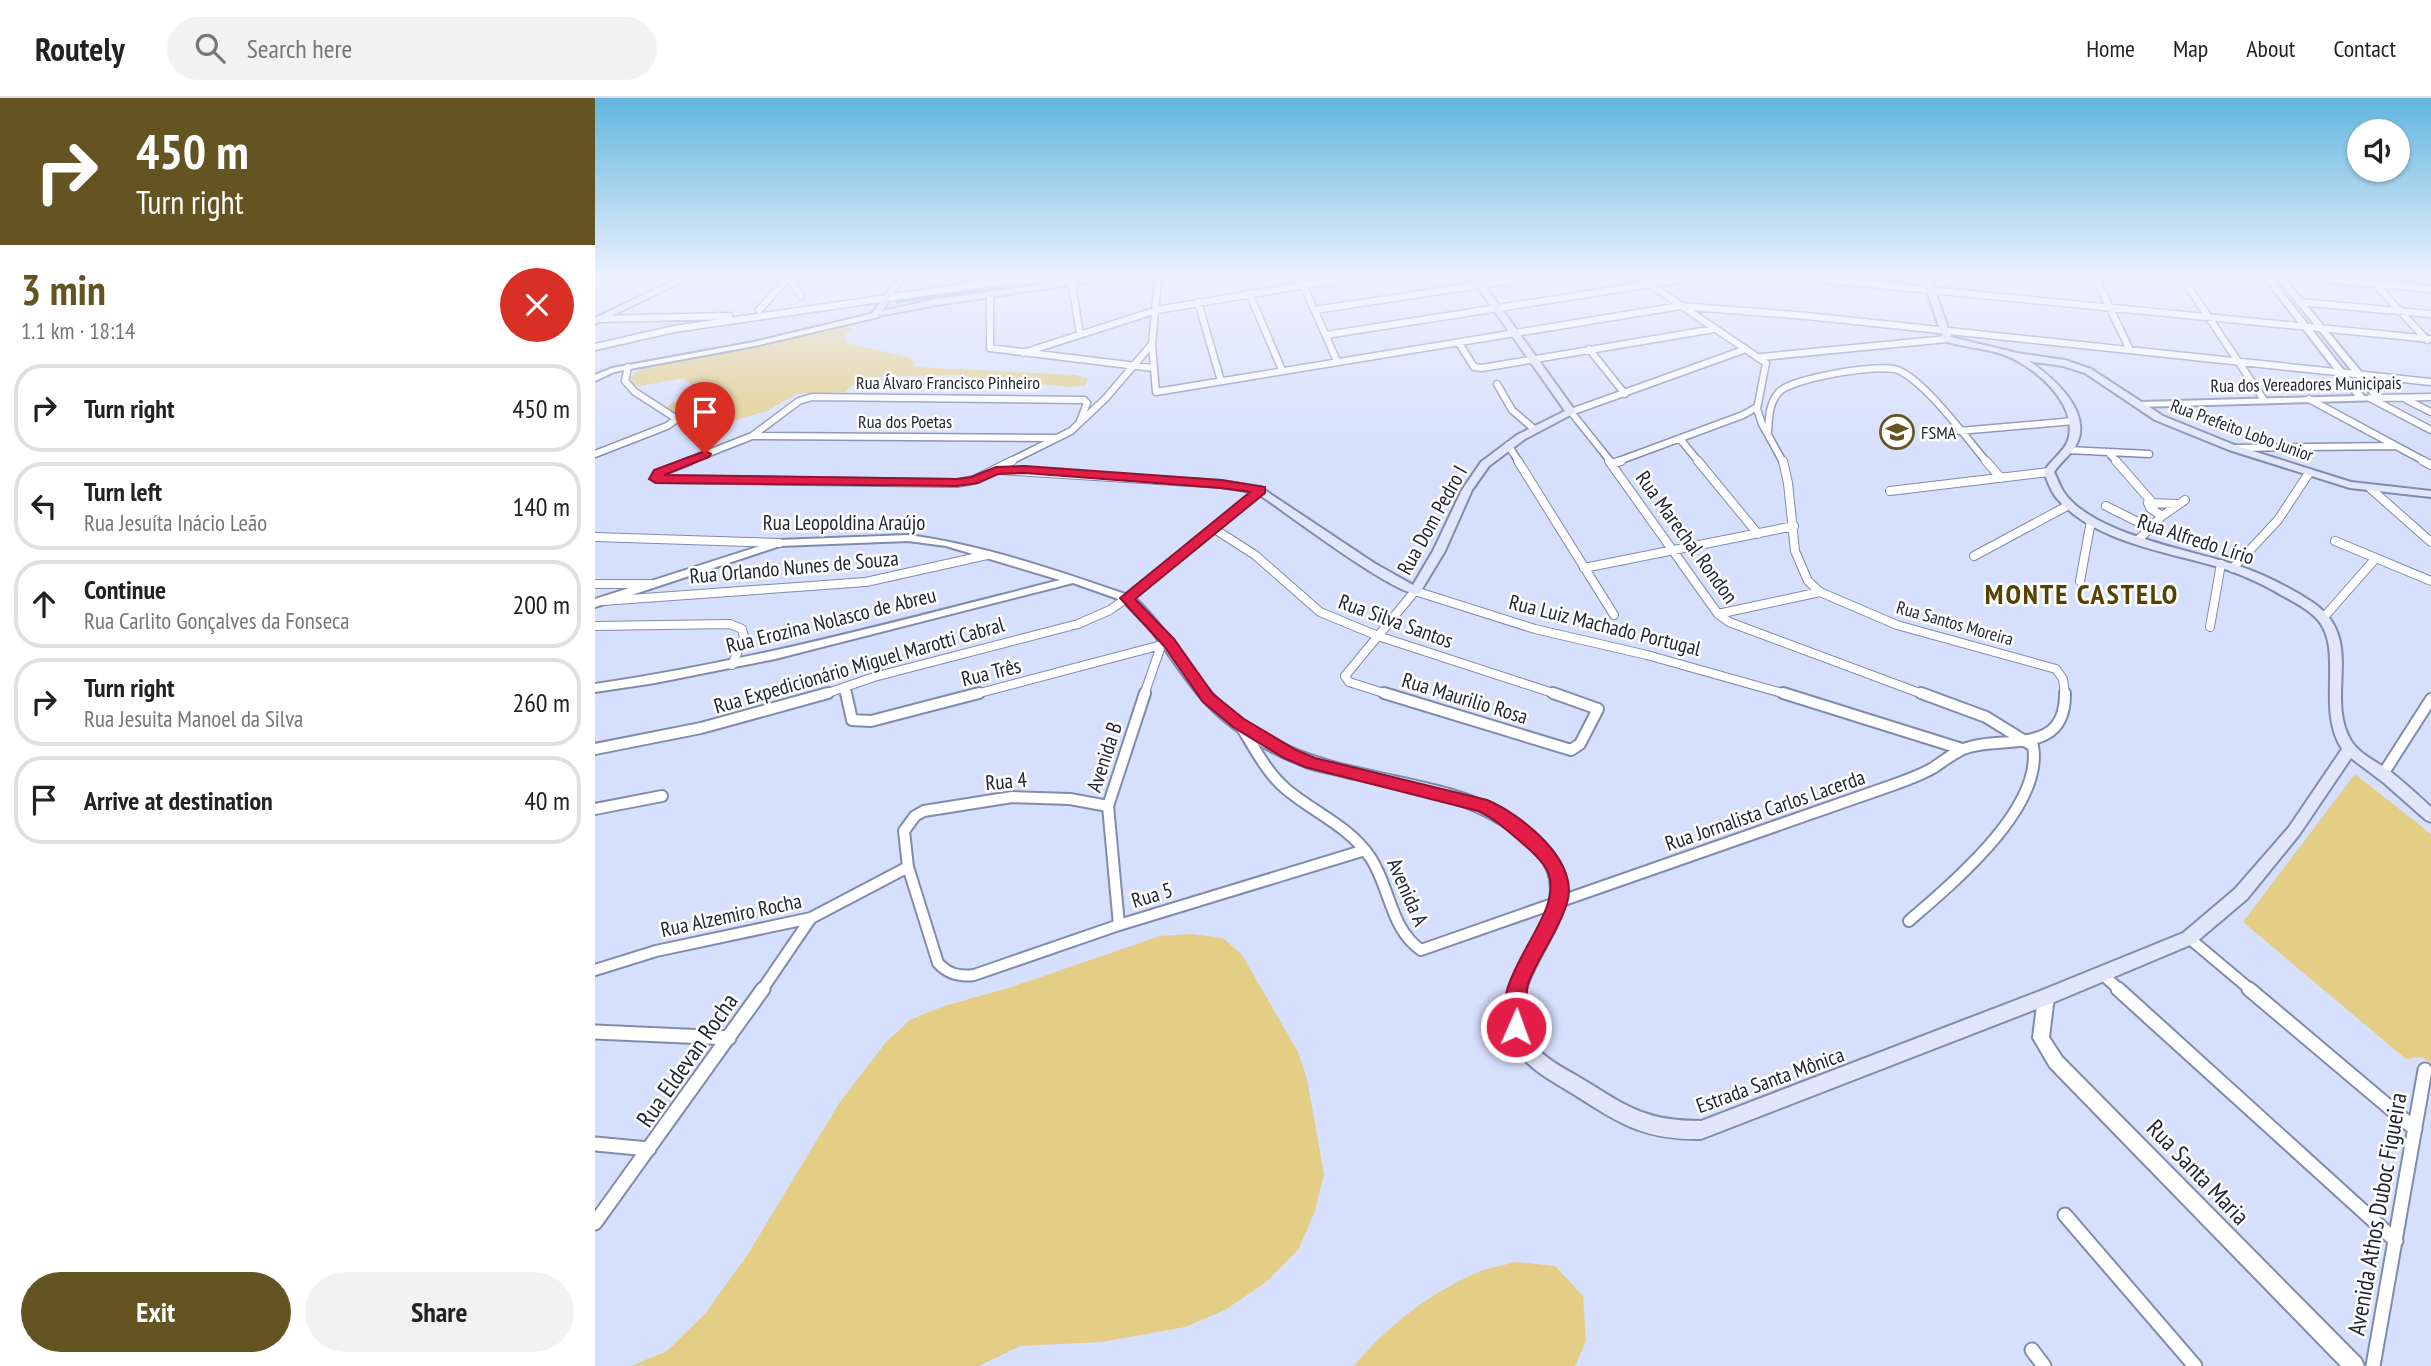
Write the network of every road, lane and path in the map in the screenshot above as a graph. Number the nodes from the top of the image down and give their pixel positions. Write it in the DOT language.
graph roads {
  1 [pos="629,338"];
  2 [pos="776,338"];
  3 [pos="988,338"];
  4 [pos="1067,338"];
  5 [pos="1153,338"];
  6 [pos="1209,338"];
  7 [pos="1268,338"];
  8 [pos="1327,338"];
  9 [pos="1486,338"];
  10 [pos="1518,338"];
  11 [pos="1657,338"];
  12 [pos="1729,338"];
  13 [pos="1912,338"];
  14 [pos="1959,338"];
  15 [pos="1993,338"];
  16 [pos="2125,338"];
  17 [pos="2223,338"];
  18 [pos="2314,338"];
  19 [pos="2328,338"];
  20 [pos="1459,343"];
  21 [pos="1152,344"];
  22 [pos="595,347"];
  23 [pos="1589,349"];
  24 [pos="1746,349"];
  25 [pos="2130,350"];
  26 [pos="1023,353"];
  27 [pos="2014,355"];
  28 [pos="1761,357"];
  29 [pos="1532,359"];
  30 [pos="2239,360"];
  31 [pos="1337,361"];
  32 [pos="1132,366"];
  33 [pos="628,367"];
  34 [pos="1153,368"];
  35 [pos="1282,370"];
  36 [pos="2339,371"];
  37 [pos="2357,374"];
  38 [pos="595,379"];
  39 [pos="1221,381"];
  40 [pos="2431,382"];
  41 [pos="1497,384"];
  42 [pos="1625,394"];
  43 [pos="2431,397"];
  44 [pos="2370,398"];
  45 [pos="2403,398"];
  46 [pos="2309,399"];
  47 [pos="2264,400"];
  48 [pos="2140,405"];
  49 [pos="1757,407"];
  50 [pos="1571,412"];
  51 [pos="2431,412"];
  52 [pos="2074,421"];
  53 [pos="1079,424"];
  54 [pos="1534,429"];
  55 [pos="2431,430"];
  56 [pos="1959,431"];
  57 [pos="1768,433"];
  58 [pos="752,436"];
  59 [pos="1057,438"];
  60 [pos="1680,439"];
  61 [pos="1507,445"];
  62 [pos="2396,446"];
  63 [pos="2233,448"];
  64 [pos="2068,450"];
  65 [pos="2108,453"];
  66 [pos="595,454"];
  67 [pos="2149,454"];
  68 [pos="1612,464"];
  69 [pos="2431,465"];
  70 [pos="996,470"];
  71 [pos="2049,472"];
  72 [pos="2309,473"];
  73 [pos="2001,478"];
  74 [pos="2371,489"];
  75 [pos="1260,490"];
  76 [pos="1890,491"];
  77 [pos="2431,494"];
  78 [pos="2151,500"];
  79 [pos="2069,505"];
  80 [pos="2106,506"];
  81 [pos="2162,516"];
  82 [pos="2091,521"];
  83 [pos="1794,526"];
  84 [pos="1213,528"];
  85 [pos="2150,528"];
  86 [pos="1758,534"];
  87 [pos="595,537"];
  88 [pos="2138,540"];
  89 [pos="2335,541"];
  90 [pos="2431,542"];
  91 [pos="779,543"];
  92 [pos="1671,551"];
  93 [pos="987,555"];
  94 [pos="1974,556"];
  95 [pos="2376,558"];
  96 [pos="2227,566"];
  97 [pos="1584,568"];
  98 [pos="1074,580"];
  99 [pos="2080,581"];
  100 [pos="2431,581"];
  101 [pos="595,584"];
  102 [pos="652,584"];
  103 [pos="1415,591"];
  104 [pos="1820,592"];
  105 [pos="599,602"];
  106 [pos="1132,603"];
  107 [pos="1718,614"];
  108 [pos="1614,615"];
  109 [pos="2325,616"];
  110 [pos="595,626"];
  111 [pos="2210,627"];
  112 [pos="1378,636"];
  113 [pos="1165,645"];
  114 [pos="732,665"];
  115 [pos="1347,672"];
  116 [pos="2061,673"];
  117 [pos="595,688"];
  118 [pos="845,688"];
  119 [pos="2431,699"];
  120 [pos="1238,723"];
  121 [pos="2028,741"];
  122 [pos="1580,744"];
  123 [pos="595,749"];
  124 [pos="1962,749"];
  125 [pos="2350,749"];
  126 [pos="2383,774"];
  127 [pos="662,796"];
  128 [pos="1108,806"];
  129 [pos="595,809"];
  130 [pos="2431,816"];
  131 [pos="1365,849"];
  132 [pos="908,867"];
  133 [pos="1559,902"];
  134 [pos="811,918"];
  135 [pos="1909,921"];
  136 [pos="1119,925"];
  137 [pos="2189,938"];
  138 [pos="1431,948"];
  139 [pos="597,971"];
  140 [pos="2103,975"];
  141 [pos="2046,997"];
  142 [pos="595,1032"];
  143 [pos="729,1038"];
  144 [pos="2425,1070"];
  145 [pos="2415,1129"];
  146 [pos="595,1143"];
  147 [pos="649,1149"];
  148 [pos="2065,1215"];
  149 [pos="595,1223"];
  150 [pos="2396,1241"];
  151 [pos="2032,1350"];
  152 [pos="2045,1366"];
  153 [pos="2195,1366"];
  154 [pos="2354,1366"];
  155 [pos="2373,1366"];
  1 -- 22 [label="street"];
  2 -- 33 [label="street"];
  3 -- 26 [label="street"];
  4 -- 26 [label="street"];
  5 -- 21 [label="street"];
  6 -- 39 [label="street"];
  7 -- 35 [label="street"];
  8 -- 31 [label="street"];
  9 -- 20 [label="street"];
  10 -- 29 [label="main road, Rua Marechal Rondon"];
  11 -- 23 [label="street"];
  12 -- 24 [label="street"];
  13 -- 28 [label="street"];
  14 -- 27 [label="main road"];
  15 -- 25 [label="street"];
  16 -- 25 [label="street"];
  17 -- 30 [label="street"];
  18 -- 36 [label="street"];
  19 -- 37 [label="street"];
  20 -- 29 [label="street"];
  20 -- 31 [label="street"];
  21 -- 32 [label="street"];
  21 -- 34 [label="street"];
  23 -- 29 [label="street"];
  23 -- 42 [label="street"];
  24 -- 28 [label="street"];
  24 -- 42 [label="street"];
  25 -- 30 [label="street"];
  26 -- 32 [label="street"];
  27 -- 48 [label="main road, Rua Prefeito Lobo Junior"];
  27 -- 52 [label="main road"];
  28 -- 49 [label="street"];
  29 -- 50 [label="main road, Rua Marechal Rondon"];
  30 -- 36 [label="street"];
  30 -- 47 [label="street"];
  31 -- 35 [label="street"];
  32 -- 34 [label="street"];
  32 -- 53 [label="street"];
  33 -- 38 [label="street"];
  33 -- 66 [label="street"];
  34 -- 39 [label="street"];
  35 -- 39 [label="street"];
  36 -- 37 [label="street"];
  36 -- 44 [label="street"];
  37 -- 40 [label="street"];
  37 -- 44 [label="street"];
  41 -- 54 [label="street"];
  42 -- 50 [label="street"];
  43 -- 45 [label="street, Rua dos Vereadores Municipais"];
  44 -- 45 [label="street, Rua dos Vereadores Municipais"];
  44 -- 46 [label="street, Rua dos Vereadores Municipais"];
  44 -- 55 [label="street"];
  45 -- 51 [label="street"];
  46 -- 47 [label="street, Rua dos Vereadores Municipais"];
  46 -- 62 [label="street"];
  47 -- 48 [label="street, Rua dos Vereadores Municipais"];
  48 -- 63 [label="main road, Rua Prefeito Lobo Junior"];
  49 -- 57 [label="street, Rua Santos Moreira"];
  49 -- 60 [label="street"];
  50 -- 54 [label="main road, Rua Dom Pedro I"];
  50 -- 68 [label="street, Rua Marechal Rondon"];
  52 -- 56 [label="street"];
  52 -- 64 [label="main road"];
  53 -- 58 [label="street, Rua Álvaro Francisco Pinheiro"];
  53 -- 59 [label="street"];
  54 -- 61 [label="main road, Rua Dom Pedro I"];
  56 -- 57 [label="street"];
  56 -- 73 [label="street"];
  57 -- 83 [label="street, Rua Santos Moreira"];
  58 -- 59 [label="street, Rua dos Poetas"];
  58 -- 70 [label="street"];
  59 -- 70 [label="street"];
  60 -- 68 [label="street"];
  60 -- 86 [label="street"];
  61 -- 97 [label="street"];
  61 -- 103 [label="main road, Rua Dom Pedro I"];
  62 -- 63 [label="street"];
  62 -- 69 [label="street"];
  63 -- 72 [label="main road, Rua Prefeito Lobo Junior"];
  64 -- 65 [label="street"];
  64 -- 71 [label="main road"];
  65 -- 67 [label="street"];
  65 -- 78 [label="street"];
  68 -- 92 [label="street, Rua Marechal Rondon"];
  70 -- 75 [label="street"];
  71 -- 73 [label="street"];
  71 -- 79 [label="main road, Rua Alfredo Lírio"];
  72 -- 74 [label="main road, Rua Prefeito Lobo Junior"];
  72 -- 96 [label="street"];
  73 -- 76 [label="street"];
  74 -- 77 [label="main road, Rua Prefeito Lobo Junior"];
  74 -- 90 [label="street"];
  75 -- 84 [label="main road"];
  75 -- 103 [label="main road, Rua Luiz Machado Portugal"];
  78 -- 81 [label="street"];
  78 -- 81 [label="street"];
  79 -- 82 [label="main road, Rua Alfredo Lírio"];
  79 -- 94 [label="street"];
  80 -- 85 [label="street"];
  81 -- 85 [label="street"];
  82 -- 88 [label="main road, Rua Alfredo Lírio"];
  82 -- 99 [label="street"];
  83 -- 86 [label="street"];
  83 -- 104 [label="street, Rua Santos Moreira"];
  84 -- 106 [label="main road"];
  84 -- 112 [label="street, Rua Silva Santos"];
  85 -- 88 [label="street"];
  86 -- 92 [label="street"];
  87 -- 91 [label="street, Rua Leopoldina Araújo"];
  88 -- 96 [label="main road, Rua Alfredo Lírio"];
  89 -- 95 [label="street"];
  91 -- 93 [label="street, Rua Leopoldina Araújo"];
  91 -- 102 [label="street"];
  92 -- 97 [label="street"];
  92 -- 107 [label="street, Rua Marechal Rondon"];
  93 -- 98 [label="street, Rua Leopoldina Araújo"];
  93 -- 105 [label="street, Rua Orlando Nunes de Souza"];
  95 -- 100 [label="street"];
  95 -- 109 [label="street"];
  96 -- 109 [label="main road, Rua Alfredo Lírio"];
  96 -- 111 [label="street"];
  97 -- 108 [label="street"];
  98 -- 106 [label="street, Rua Leopoldina Araújo"];
  98 -- 114 [label="street, Rua Erozina Nolasco de Abreu"];
  101 -- 102 [label="street"];
  102 -- 105 [label="street"];
  103 -- 112 [label="street, Rua Dom Pedro I"];
  103 -- 124 [label="street, Rua Luiz Machado Portugal"];
  104 -- 107 [label="street"];
  104 -- 116 [label="street, Rua Santos Moreira"];
  106 -- 113 [label="main road"];
  106 -- 118 [label="street, Rua Expedicionário Miguel Marotti Cabral"];
  107 -- 121 [label="street, Rua Marechal Rondon"];
  109 -- 125 [label="main road"];
  110 -- 114 [label="street"];
  112 -- 115 [label="street, Rua Dom Pedro I"];
  112 -- 122 [label="street, Rua Silva Santos"];
  113 -- 118 [label="street, Rua Três"];
  113 -- 120 [label="main road"];
  113 -- 128 [label="street, Avenida B"];
  114 -- 117 [label="street, Rua Erozina Nolasco de Abreu"];
  115 -- 122 [label="street, Rua Maurilio Rosa"];
  116 -- 121 [label="street, Rua Jornalista Carlos Lacerda"];
  118 -- 123 [label="street, Rua Expedicionário Miguel Marotti Cabral"];
  119 -- 126 [label="street"];
  120 -- 131 [label="street, Avenida A"];
  120 -- 133 [label="main road"];
  121 -- 124 [label="street, Rua Jornalista Carlos Lacerda"];
  121 -- 135 [label="street"];
  124 -- 133 [label="street, Rua Jornalista Carlos Lacerda"];
  125 -- 126 [label="main road"];
  125 -- 137 [label="main road, Estrada Santa Mônica"];
  126 -- 130 [label="main road"];
  127 -- 129 [label="street"];
  128 -- 132 [label="street, Rua 4"];
  128 -- 136 [label="street, Avenida B"];
  131 -- 136 [label="street, Rua 5"];
  131 -- 138 [label="street, Avenida A"];
  132 -- 134 [label="street, Rua Alzemiro Rocha"];
  132 -- 136 [label="street, Rua 5"];
  133 -- 138 [label="street, Rua Jornalista Carlos Lacerda"];
  133 -- 141 [label="main road, Estrada Santa Mônica"];
  134 -- 139 [label="street, Rua Alzemiro Rocha"];
  134 -- 143 [label="street, Rua Eldevan Rocha"];
  137 -- 140 [label="main road, Estrada Santa Mônica"];
  137 -- 145 [label="street"];
  140 -- 141 [label="main road, Estrada Santa Mônica"];
  140 -- 150 [label="street"];
  141 -- 154 [label="street, Rua Santa Maria"];
  142 -- 143 [label="street"];
  143 -- 147 [label="street, Rua Eldevan Rocha"];
  144 -- 145 [label="street, Avenida Athos Duboc Figueira"];
  145 -- 150 [label="street, Avenida Athos Duboc Figueira"];
  146 -- 147 [label="street"];
  147 -- 149 [label="street, Rua Eldevan Rocha"];
  148 -- 153 [label="street"];
  150 -- 155 [label="street, Avenida Athos Duboc Figueira"];
  151 -- 152 [label="street"];
}
